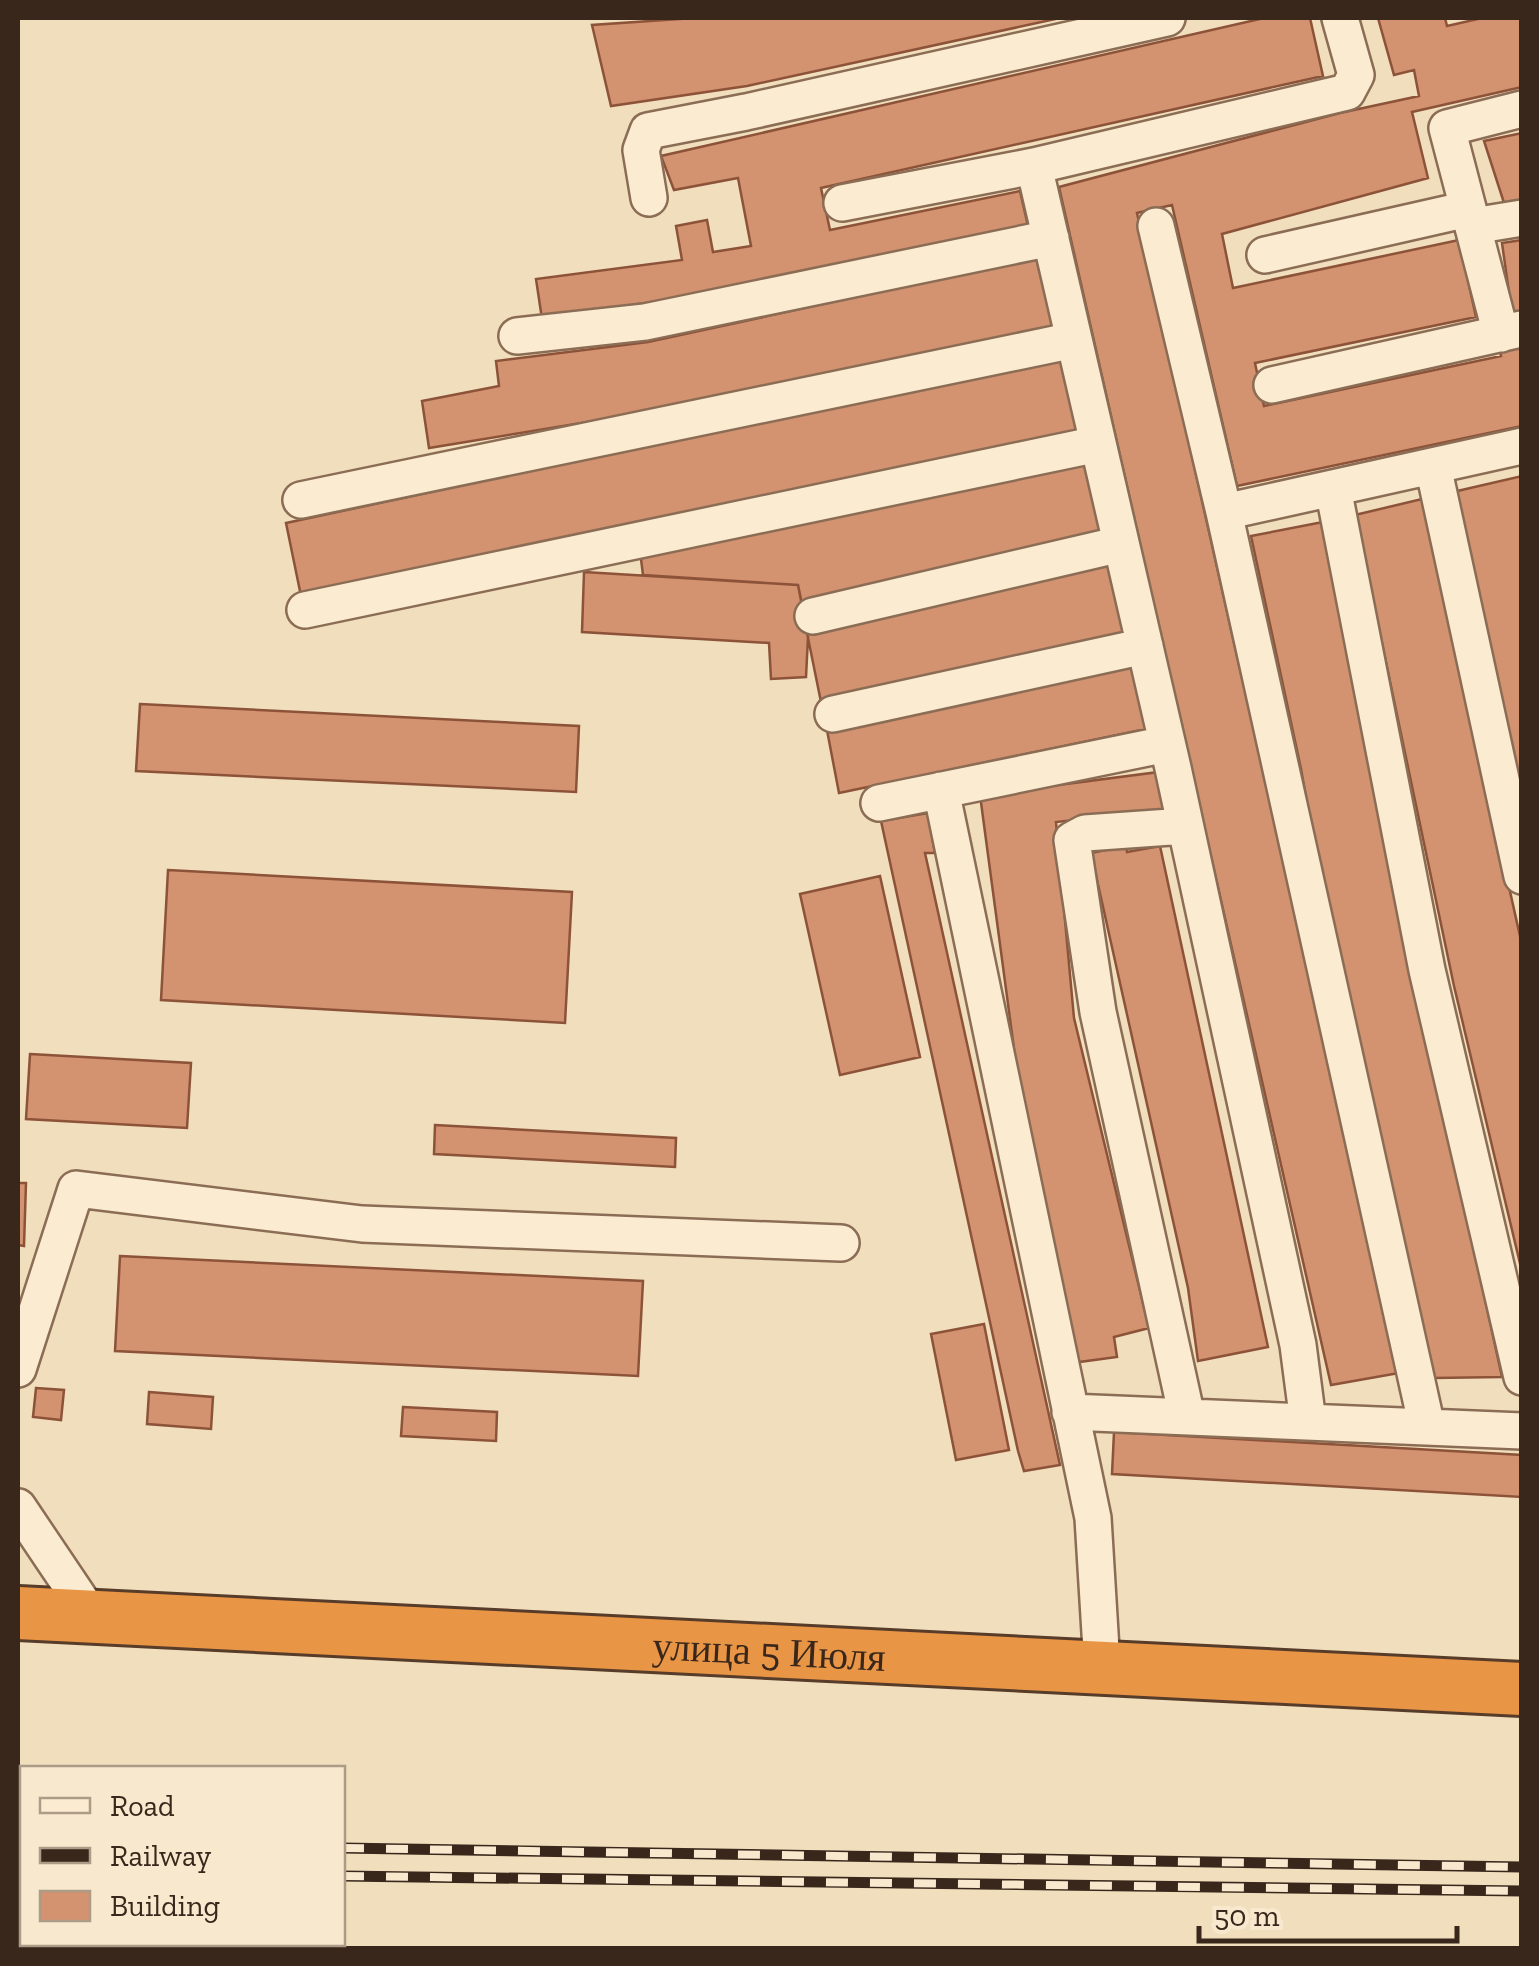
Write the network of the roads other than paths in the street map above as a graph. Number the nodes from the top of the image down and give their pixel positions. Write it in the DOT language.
graph roads {
  1 [pos="1167,18"];
  2 [pos="1340,18"];
  3 [pos="1522,109"];
  4 [pos="1034,166"];
  5 [pos="649,198"];
  6 [pos="842,203"];
  7 [pos="1471,217"];
  8 [pos="1522,218"];
  9 [pos="1156,226"];
  10 [pos="1051,238"];
  11 [pos="1264,255"];
  12 [pos="1511,331"];
  13 [pos="517,336"];
  14 [pos="1074,340"];
  15 [pos="1272,385"];
  16 [pos="1098,444"];
  17 [pos="1522,446"];
  18 [pos="1433,466"];
  19 [pos="1332,488"];
  20 [pos="301,500"];
  21 [pos="1224,512"];
  22 [pos="1121,544"];
  23 [pos="305,610"];
  24 [pos="814,616"];
  25 [pos="1145,646"];
  26 [pos="834,714"];
  27 [pos="1167,744"];
  28 [pos="941,790"];
  29 [pos="879,803"];
  30 [pos="1185,826"];
  31 [pos="1522,876"];
  32 [pos="841,1243"];
  33 [pos="18,1369"];
  34 [pos="1522,1378"];
  35 [pos="1070,1412"];
  36 [pos="1187,1417"];
  37 [pos="1308,1422"];
  38 [pos="1426,1426"];
  39 [pos="1522,1431"];
  40 [pos="18,1506"];
  41 [pos="18,1613"];
  42 [pos="92,1617"];
  43 [pos="1102,1666"];
  44 [pos="1522,1690"];
  1 -- 5 [label="lane"];
  2 -- 4 [label="lane"];
  3 -- 7 [label="lane"];
  4 -- 6 [label="lane"];
  4 -- 10 [label="lane"];
  7 -- 8 [label="lane"];
  7 -- 11 [label="lane"];
  7 -- 12 [label="lane"];
  9 -- 21 [label="lane"];
  10 -- 13 [label="lane"];
  10 -- 14 [label="lane"];
  12 -- 15 [label="lane"];
  14 -- 16 [label="lane"];
  14 -- 20 [label="lane"];
  16 -- 22 [label="lane"];
  16 -- 23 [label="lane"];
  17 -- 18 [label="lane"];
  18 -- 19 [label="lane"];
  18 -- 31 [label="lane"];
  19 -- 21 [label="lane"];
  19 -- 34 [label="lane"];
  21 -- 38 [label="lane"];
  22 -- 24 [label="lane"];
  22 -- 25 [label="lane"];
  25 -- 26 [label="lane"];
  25 -- 27 [label="lane"];
  27 -- 28 [label="lane"];
  27 -- 30 [label="lane"];
  28 -- 29 [label="lane"];
  28 -- 35 [label="lane"];
  30 -- 36 [label="lane"];
  30 -- 37 [label="lane"];
  32 -- 33 [label="lane"];
  35 -- 36 [label="lane"];
  35 -- 43 [label="lane"];
  36 -- 37 [label="lane"];
  37 -- 38 [label="lane"];
  38 -- 39 [label="lane"];
  40 -- 42 [label="lane"];
  41 -- 42 [label="highway, улица 5 Июля"];
  42 -- 43 [label="highway, улица 5 Июля"];
  43 -- 44 [label="highway, улица 5 Июля"];
}
